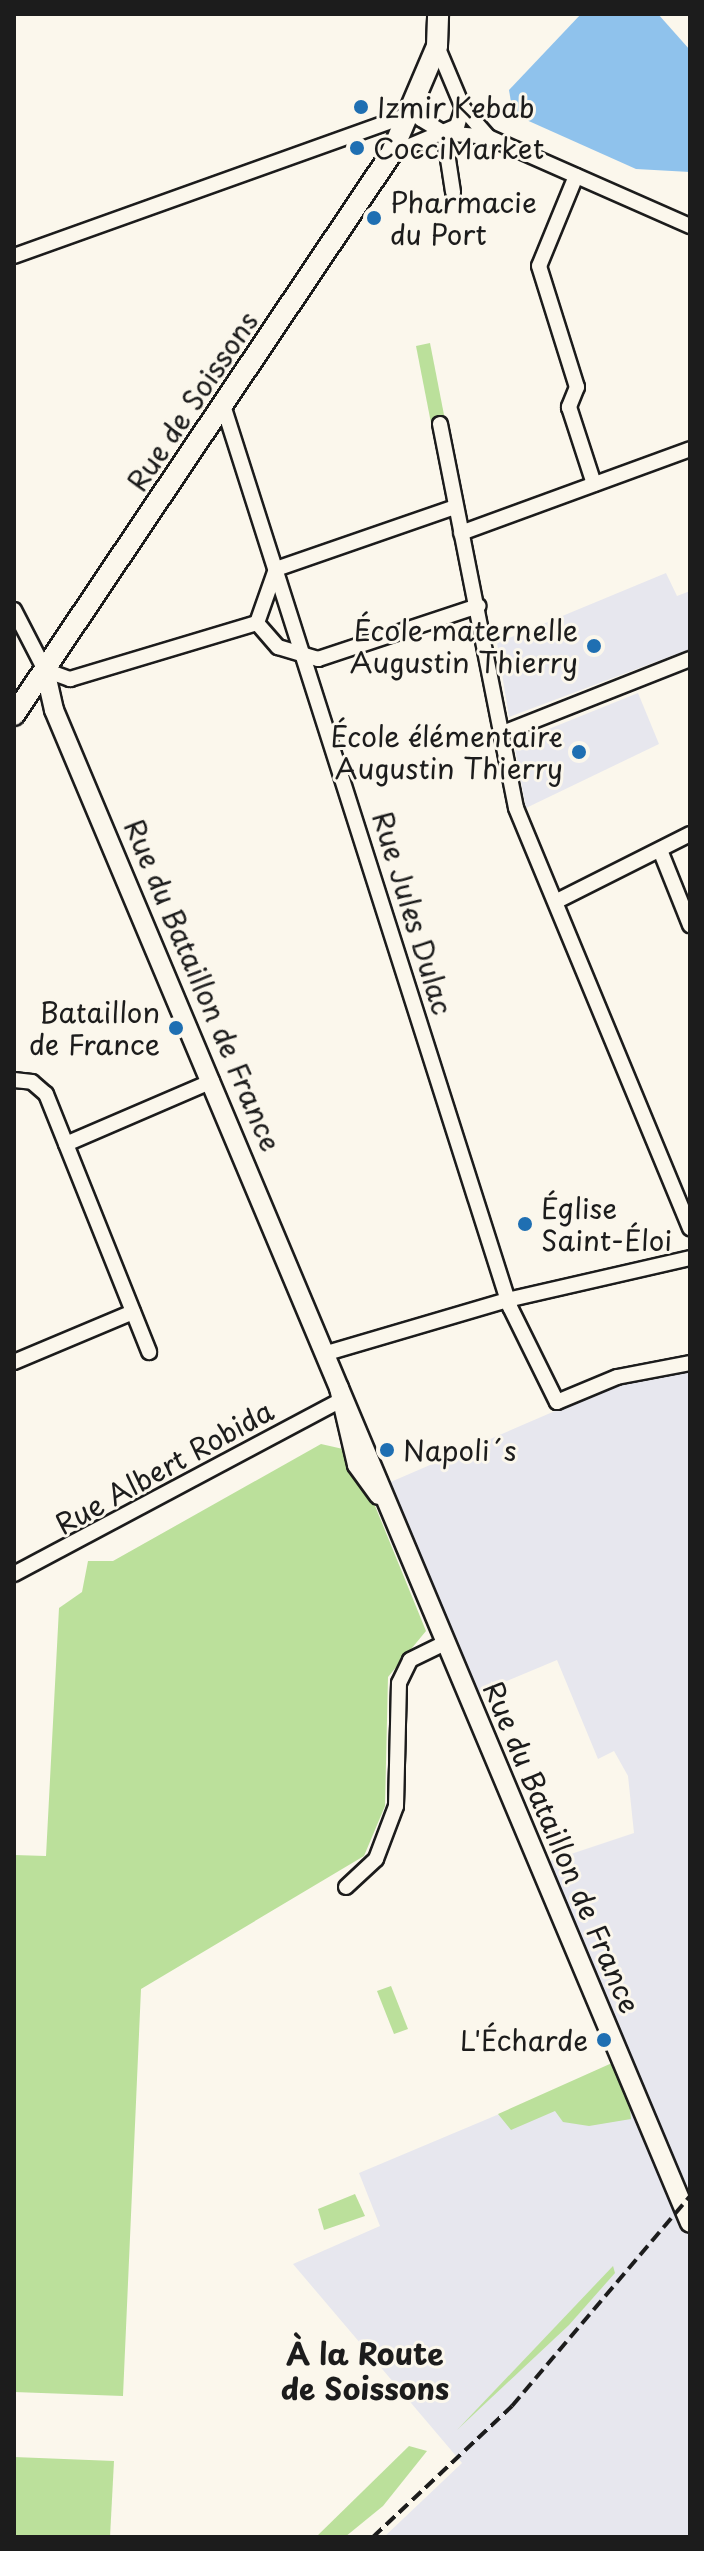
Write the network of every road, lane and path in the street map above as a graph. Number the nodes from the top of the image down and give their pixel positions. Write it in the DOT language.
graph roads {
  1 [pos="438,14"];
  2 [pos="437,46"];
  3 [pos="425,78"];
  4 [pos="413,106"];
  5 [pos="463,108"];
  6 [pos="444,133"];
  7 [pos="488,137"];
  8 [pos="391,154"];
  9 [pos="576,176"];
  10 [pos="453,192"];
  11 [pos="690,226"];
  12 [pos="14,256"];
  13 [pos="223,405"];
  14 [pos="440,424"];
  15 [pos="690,449"];
  16 [pos="594,484"];
  17 [pos="455,507"];
  18 [pos="461,533"];
  19 [pos="276,569"];
  20 [pos="478,606"];
  21 [pos="14,610"];
  22 [pos="257,623"];
  23 [pos="304,659"];
  24 [pos="690,659"];
  25 [pos="45,670"];
  26 [pos="14,715"];
  27 [pos="503,733"];
  28 [pos="690,834"];
  29 [pos="660,850"];
  30 [pos="557,901"];
  31 [pos="690,925"];
  32 [pos="14,1080"];
  33 [pos="212,1081"];
  34 [pos="66,1144"];
  35 [pos="690,1228"];
  36 [pos="690,1258"];
  37 [pos="507,1300"];
  38 [pos="133,1312"];
  39 [pos="149,1352"];
  40 [pos="327,1353"];
  41 [pos="14,1362"];
  42 [pos="690,1363"];
  43 [pos="339,1393"];
  44 [pos="14,1574"];
  45 [pos="445,1643"];
  46 [pos="346,1887"];
  47 [pos="686,2214"];
  1 -- 2 [label="main road, Rue de Soissons"];
  2 -- 3 [label="main road, Rue de Soissons"];
  2 -- 5 [label="street"];
  3 -- 4 [label="main road, Rue de Soissons"];
  3 -- 6 [label="street"];
  4 -- 8 [label="main road, Rue de Soissons"];
  4 -- 12 [label="street"];
  5 -- 6 [label="street"];
  5 -- 7 [label="street"];
  6 -- 7 [label="street"];
  6 -- 8 [label="street"];
  6 -- 10 [label="street"];
  7 -- 9 [label="street"];
  8 -- 13 [label="main road, Rue de Soissons"];
  9 -- 11 [label="street"];
  9 -- 16 [label="street"];
  13 -- 19 [label="street, Rue Jules Dulac"];
  13 -- 25 [label="main road, Rue de Soissons"];
  14 -- 17 [label="street"];
  15 -- 16 [label="street"];
  16 -- 18 [label="street"];
  17 -- 18 [label="street"];
  17 -- 19 [label="street"];
  18 -- 20 [label="street"];
  19 -- 22 [label="street"];
  19 -- 23 [label="street, Rue Jules Dulac"];
  20 -- 23 [label="street"];
  20 -- 27 [label="street"];
  21 -- 25 [label="street, Rue du Bataillon de France"];
  22 -- 23 [label="street"];
  22 -- 25 [label="street"];
  23 -- 37 [label="street, Rue Jules Dulac"];
  24 -- 27 [label="street"];
  25 -- 26 [label="main road, Rue de Soissons"];
  25 -- 33 [label="street, Rue du Bataillon de France"];
  27 -- 30 [label="street"];
  28 -- 29 [label="street"];
  29 -- 30 [label="street"];
  29 -- 31 [label="street"];
  30 -- 35 [label="street"];
  32 -- 34 [label="street"];
  33 -- 34 [label="street"];
  33 -- 40 [label="street, Rue du Bataillon de France"];
  34 -- 38 [label="street"];
  36 -- 37 [label="street"];
  37 -- 40 [label="street"];
  37 -- 42 [label="street, Rue Jules Dulac"];
  38 -- 39 [label="street"];
  38 -- 41 [label="street"];
  40 -- 43 [label="street, Rue du Bataillon de France"];
  43 -- 44 [label="street, Rue Albert Robida"];
  43 -- 45 [label="street, Rue du Bataillon de France"];
  45 -- 46 [label="street"];
  45 -- 47 [label="street, Rue du Bataillon de France"];
}
